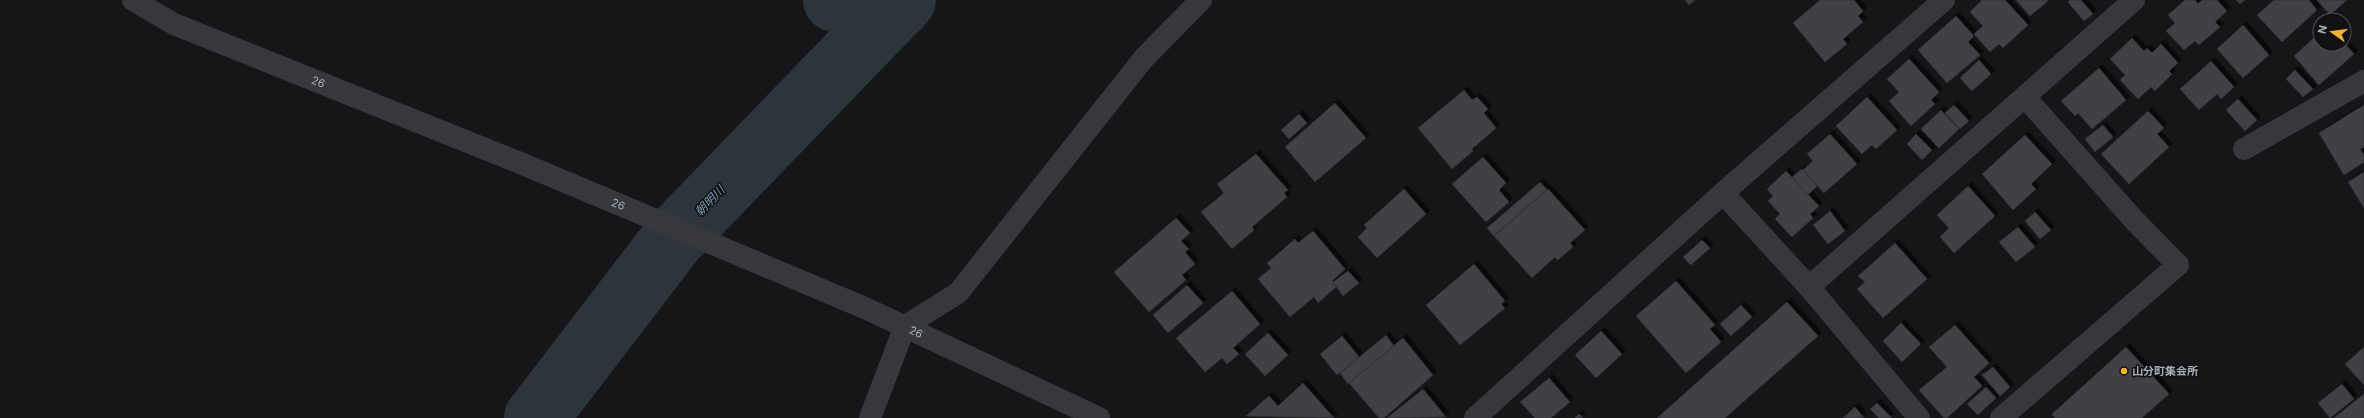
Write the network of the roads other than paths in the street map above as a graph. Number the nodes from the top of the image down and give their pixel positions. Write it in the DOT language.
graph roads {
  1 [pos="133,0"];
  2 [pos="1202,0"];
  3 [pos="2134,0"];
  4 [pos="1931,4"];
  5 [pos="2364,81"];
  6 [pos="2025,96"];
  7 [pos="2244,148"];
  8 [pos="1723,193"];
  9 [pos="1809,287"];
  10 [pos="905,326"];
  11 [pos="870,418"];
  12 [pos="1099,418"];
  13 [pos="1475,418"];
  14 [pos="1919,418"];
  15 [pos="2001,418"];
  1 -- 10 [label="street, 26"];
  2 -- 10 [label="street"];
  3 -- 6 [label="street"];
  4 -- 8 [label="street"];
  5 -- 7 [label="street"];
  6 -- 9 [label="street"];
  6 -- 15 [label="street"];
  8 -- 9 [label="street"];
  8 -- 13 [label="street"];
  9 -- 14 [label="street"];
  10 -- 11 [label="street"];
  10 -- 12 [label="street, 26"];
}
